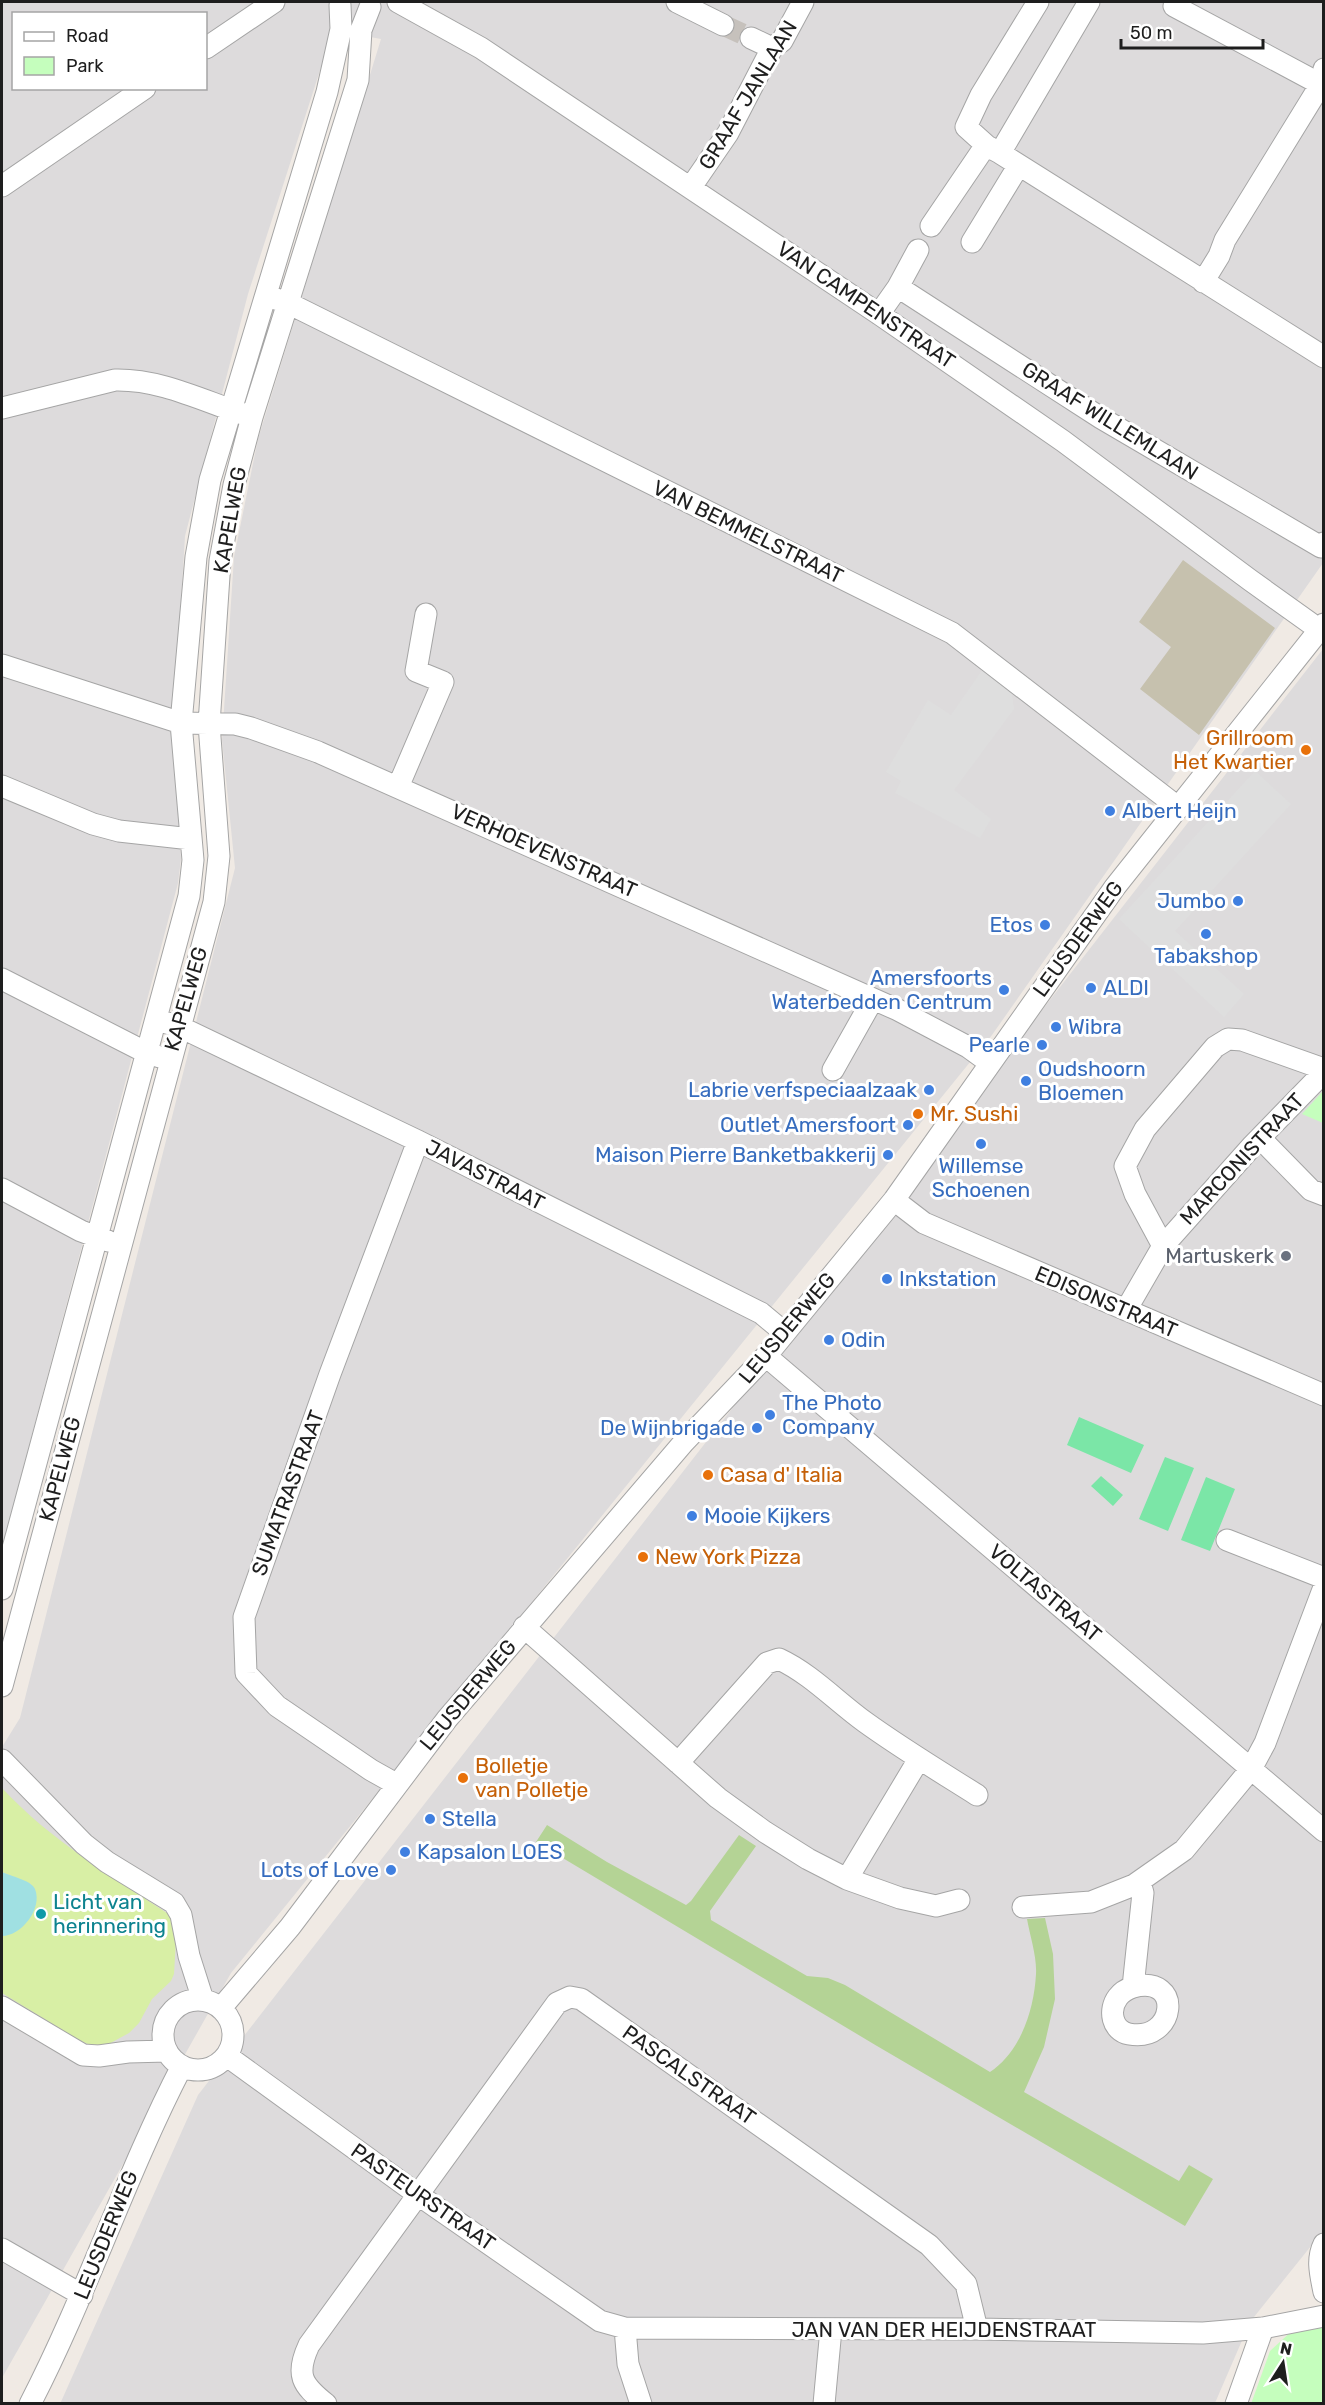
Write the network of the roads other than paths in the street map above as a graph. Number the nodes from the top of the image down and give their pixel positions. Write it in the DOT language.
graph roads {
  1 [pos="274,2"];
  2 [pos="398,2"];
  3 [pos="677,2"];
  4 [pos="803,2"];
  5 [pos="1038,2"];
  6 [pos="1089,2"];
  7 [pos="337,3"];
  8 [pos="375,4"];
  9 [pos="1174,6"];
  10 [pos="723,25"];
  11 [pos="751,38"];
  12 [pos="207,47"];
  13 [pos="771,48"];
  14 [pos="1323,80"];
  15 [pos="143,90"];
  16 [pos="327,92"];
  17 [pos="352,101"];
  18 [pos="993,149"];
  19 [pos="1019,165"];
  20 [pos="2,186"];
  21 [pos="691,187"];
  22 [pos="931,226"];
  23 [pos="972,242"];
  24 [pos="918,249"];
  25 [pos="1203,282"];
  26 [pos="898,287"];
  27 [pos="265,296"];
  28 [pos="288,303"];
  29 [pos="879,314"];
  30 [pos="1323,357"];
  31 [pos="2,408"];
  32 [pos="231,410"];
  33 [pos="252,417"];
  34 [pos="1323,543"];
  35 [pos="426,614"];
  36 [pos="1322,629"];
  37 [pos="2,665"];
  38 [pos="181,723"];
  39 [pos="209,724"];
  40 [pos="2,786"];
  41 [pos="398,787"];
  42 [pos="1179,808"];
  43 [pos="191,839"];
  44 [pos="2,979"];
  45 [pos="873,999"];
  46 [pos="155,1020"];
  47 [pos="178,1026"];
  48 [pos="147,1053"];
  49 [pos="170,1060"];
  50 [pos="990,1063"];
  51 [pos="833,1070"];
  52 [pos="1323,1071"];
  53 [pos="1260,1138"];
  54 [pos="418,1141"];
  55 [pos="2,1190"];
  56 [pos="1323,1195"];
  57 [pos="894,1200"];
  58 [pos="96,1237"];
  59 [pos="120,1244"];
  60 [pos="1163,1246"];
  61 [pos="1126,1311"];
  62 [pos="785,1333"];
  63 [pos="766,1356"];
  64 [pos="1323,1395"];
  65 [pos="1227,1540"];
  66 [pos="1323,1578"];
  67 [pos="1323,1587"];
  68 [pos="2,1589"];
  69 [pos="524,1628"];
  70 [pos="2,1686"];
  71 [pos="919,1759"];
  72 [pos="2,1760"];
  73 [pos="678,1763"];
  74 [pos="1251,1769"];
  75 [pos="396,1784"];
  76 [pos="977,1795"];
  77 [pos="1323,1831"];
  78 [pos="847,1879"];
  79 [pos="1140,1882"];
  80 [pos="959,1900"];
  81 [pos="1023,1907"];
  82 [pos="1133,1987"];
  83 [pos="212,2004"];
  84 [pos="2,2007"];
  85 [pos="227,2056"];
  86 [pos="175,2059"];
  87 [pos="420,2196"];
  88 [pos="1323,2244"];
  89 [pos="2,2249"];
  90 [pos="1323,2292"];
  91 [pos="82,2295"];
  92 [pos="1323,2316"];
  93 [pos="625,2328"];
  94 [pos="1263,2328"];
  95 [pos="831,2329"];
  96 [pos="977,2329"];
  97 [pos="30,2403"];
  98 [pos="326,2403"];
  99 [pos="641,2403"];
  100 [pos="824,2403"];
  101 [pos="1236,2403"];
  1 -- 12 [label="street"];
  2 -- 21 [label="street, VAN CAMPENSTRAAT"];
  3 -- 10 [label="street"];
  4 -- 13 [label="street, GRAAF JANLAAN"];
  5 -- 18 [label="street"];
  6 -- 18 [label="street"];
  7 -- 8 [label="street"];
  7 -- 16 [label="street, KAPELWEG"];
  8 -- 17 [label="street, KAPELWEG"];
  9 -- 14 [label="street"];
  11 -- 13 [label="street"];
  13 -- 21 [label="street, GRAAF JANLAAN"];
  14 -- 25 [label="street"];
  15 -- 20 [label="street"];
  16 -- 17 [label="street"];
  16 -- 27 [label="street, KAPELWEG"];
  17 -- 28 [label="street, KAPELWEG"];
  18 -- 19 [label="street"];
  18 -- 22 [label="street"];
  19 -- 23 [label="street"];
  19 -- 25 [label="street"];
  21 -- 29 [label="street, VAN CAMPENSTRAAT"];
  24 -- 26 [label="street"];
  25 -- 30 [label="street"];
  26 -- 29 [label="street"];
  26 -- 34 [label="street, GRAAF WILLEMLAAN"];
  27 -- 28 [label="street"];
  27 -- 32 [label="street, KAPELWEG"];
  28 -- 33 [label="street, KAPELWEG"];
  28 -- 42 [label="street, VAN BEMMELSTRAAT"];
  29 -- 36 [label="street, VAN CAMPENSTRAAT"];
  31 -- 32 [label="street"];
  32 -- 33 [label="street"];
  32 -- 38 [label="street, KAPELWEG"];
  33 -- 39 [label="street, KAPELWEG"];
  35 -- 41 [label="street"];
  36 -- 42 [label="street, LEUSDERWEG"];
  37 -- 38 [label="street, VERHOEVENSTRAAT"];
  38 -- 39 [label="street, VERHOEVENSTRAAT"];
  38 -- 43 [label="street, KAPELWEG"];
  39 -- 41 [label="street, VERHOEVENSTRAAT"];
  39 -- 47 [label="street, KAPELWEG"];
  40 -- 43 [label="street"];
  41 -- 45 [label="street, VERHOEVENSTRAAT"];
  42 -- 50 [label="street, LEUSDERWEG"];
  43 -- 46 [label="street, KAPELWEG"];
  44 -- 48 [label="street"];
  45 -- 50 [label="street, VERHOEVENSTRAAT"];
  45 -- 51 [label="street"];
  46 -- 47 [label="street, JAVASTRAAT"];
  46 -- 48 [label="street, KAPELWEG"];
  47 -- 49 [label="street, KAPELWEG"];
  47 -- 54 [label="street, JAVASTRAAT"];
  48 -- 49 [label="street"];
  48 -- 58 [label="street, KAPELWEG"];
  49 -- 59 [label="street, KAPELWEG"];
  50 -- 57 [label="street, LEUSDERWEG"];
  52 -- 53 [label="street, MARCONISTRAAT"];
  52 -- 60 [label="street"];
  53 -- 56 [label="street"];
  53 -- 60 [label="street, MARCONISTRAAT"];
  54 -- 62 [label="street, JAVASTRAAT"];
  54 -- 75 [label="street, SUMATRASTRAAT"];
  55 -- 58 [label="street"];
  57 -- 61 [label="street, EDISONSTRAAT"];
  57 -- 62 [label="street, LEUSDERWEG"];
  58 -- 59 [label="street"];
  58 -- 68 [label="street, KAPELWEG"];
  59 -- 70 [label="street, KAPELWEG"];
  60 -- 61 [label="street, MARCONISTRAAT"];
  61 -- 64 [label="street, EDISONSTRAAT"];
  62 -- 63 [label="street, LEUSDERWEG"];
  63 -- 69 [label="street, LEUSDERWEG"];
  63 -- 74 [label="street, VOLTASTRAAT"];
  65 -- 66 [label="street"];
  67 -- 74 [label="street"];
  69 -- 73 [label="street"];
  69 -- 75 [label="street, LEUSDERWEG"];
  71 -- 73 [label="street"];
  71 -- 76 [label="street"];
  71 -- 78 [label="street"];
  72 -- 83 [label="street"];
  73 -- 78 [label="street"];
  74 -- 77 [label="street, VOLTASTRAAT"];
  74 -- 79 [label="street"];
  75 -- 83 [label="street, LEUSDERWEG"];
  78 -- 80 [label="street"];
  79 -- 81 [label="street"];
  79 -- 82 [label="street"];
  83 -- 85 [label="street"];
  83 -- 86 [label="street"];
  84 -- 86 [label="street"];
  85 -- 86 [label="street"];
  85 -- 87 [label="street, PASTEURSTRAAT"];
  86 -- 91 [label="street, LEUSDERWEG"];
  87 -- 93 [label="street, PASTEURSTRAAT"];
  87 -- 96 [label="street, PASCALSTRAAT"];
  87 -- 98 [label="street, PASCALSTRAAT"];
  88 -- 90 [label="street"];
  89 -- 91 [label="street"];
  91 -- 97 [label="street, LEUSDERWEG"];
  92 -- 94 [label="street, JAN VAN DER HEIJDENSTRAAT"];
  93 -- 95 [label="street, JAN VAN DER HEIJDENSTRAAT"];
  93 -- 99 [label="street"];
  94 -- 96 [label="street, JAN VAN DER HEIJDENSTRAAT"];
  94 -- 101 [label="street"];
  95 -- 96 [label="street, JAN VAN DER HEIJDENSTRAAT"];
  95 -- 100 [label="street"];
}
